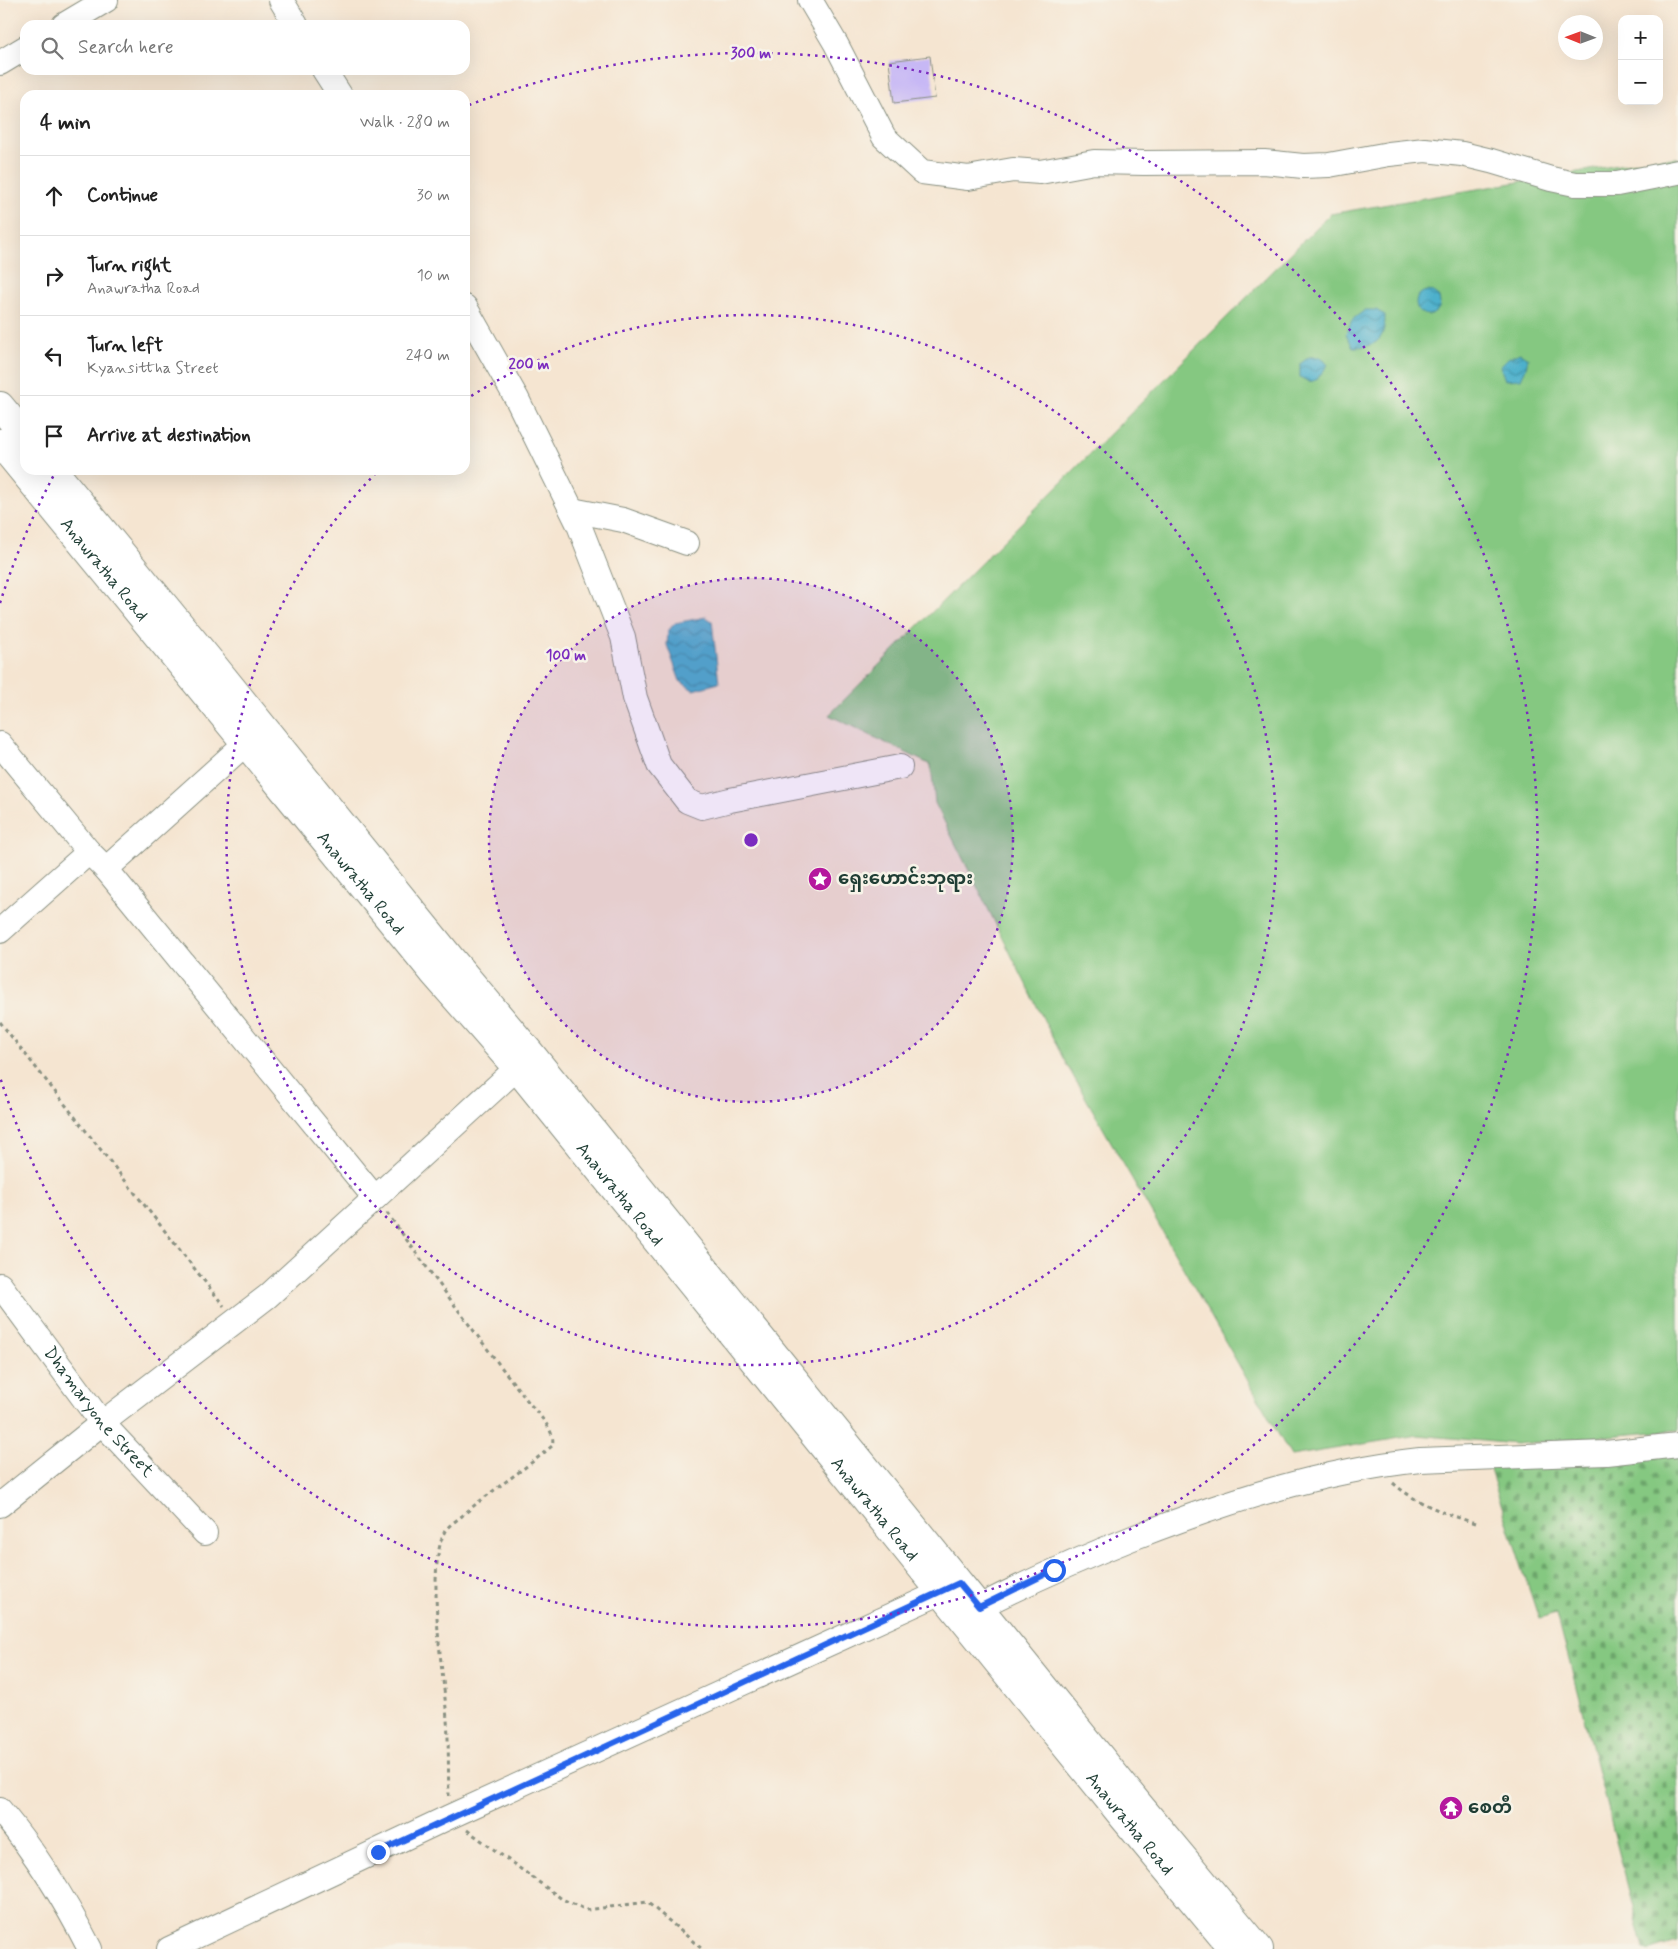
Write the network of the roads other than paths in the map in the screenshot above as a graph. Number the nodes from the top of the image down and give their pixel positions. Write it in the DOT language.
graph roads {
  1 [pos="106,0"];
  2 [pos="281,0"];
  3 [pos="810,0"];
  4 [pos="72,20"];
  5 [pos="293,20"];
  6 [pos="20,51"];
  7 [pos="0,63"];
  8 [pos="327,75"];
  9 [pos="337,90"];
  10 [pos="1678,172"];
  11 [pos="470,317"];
  12 [pos="0,406"];
  13 [pos="20,430"];
  14 [pos="0,443"];
  15 [pos="20,466"];
  16 [pos="28,475"];
  17 [pos="57,475"];
  18 [pos="572,510"];
  19 [pos="687,543"];
  20 [pos="219,691"];
  21 [pos="246,743"];
  22 [pos="0,744"];
  23 [pos="900,767"];
  24 [pos="330,827"];
  25 [pos="89,852"];
  26 [pos="106,869"];
  27 [pos="0,931"];
  28 [pos="442,966"];
  29 [pos="517,1068"];
  30 [pos="556,1100"];
  31 [pos="375,1198"];
  32 [pos="0,1286"];
  33 [pos="102,1423"];
  34 [pos="1678,1444"];
  35 [pos="0,1504"];
  36 [pos="205,1533"];
  37 [pos="950,1588"];
  38 [pos="979,1607"];
  39 [pos="0,1810"];
  40 [pos="90,1949"];
  41 [pos="169,1949"];
  42 [pos="1233,1949"];
  43 [pos="1259,1949"];
  1 -- 4 [label="street"];
  2 -- 5 [label="street"];
  3 -- 10 [label="street"];
  6 -- 7 [label="street"];
  8 -- 9 [label="street"];
  11 -- 18 [label="street"];
  12 -- 13 [label="main road"];
  14 -- 15 [label="main road, Anawratha Road"];
  16 -- 20 [label="main road, Anawratha Road"];
  17 -- 20 [label="main road, Anawratha Road"];
  18 -- 19 [label="street"];
  18 -- 23 [label="street"];
  20 -- 21 [label="main road, Anawratha Road"];
  20 -- 24 [label="main road, Anawratha Road"];
  21 -- 24 [label="main road, Anawratha Road"];
  21 -- 26 [label="street"];
  22 -- 25 [label="street"];
  24 -- 28 [label="main road, Anawratha Road"];
  25 -- 26 [label="street"];
  25 -- 27 [label="street"];
  26 -- 31 [label="street"];
  28 -- 29 [label="main road, Anawratha Road"];
  28 -- 30 [label="main road, Anawratha Road"];
  29 -- 30 [label="main road, Anawratha Road"];
  29 -- 31 [label="street"];
  30 -- 37 [label="main road, Anawratha Road"];
  31 -- 33 [label="street"];
  32 -- 33 [label="street, Dhamaryone Street"];
  33 -- 35 [label="street"];
  33 -- 36 [label="street, Dhamaryone Street"];
  34 -- 38 [label="street"];
  37 -- 38 [label="main road, Anawratha Road"];
  37 -- 41 [label="street"];
  37 -- 42 [label="main road, Anawratha Road"];
  38 -- 43 [label="main road, Anawratha Road"];
  39 -- 40 [label="street"];
}
